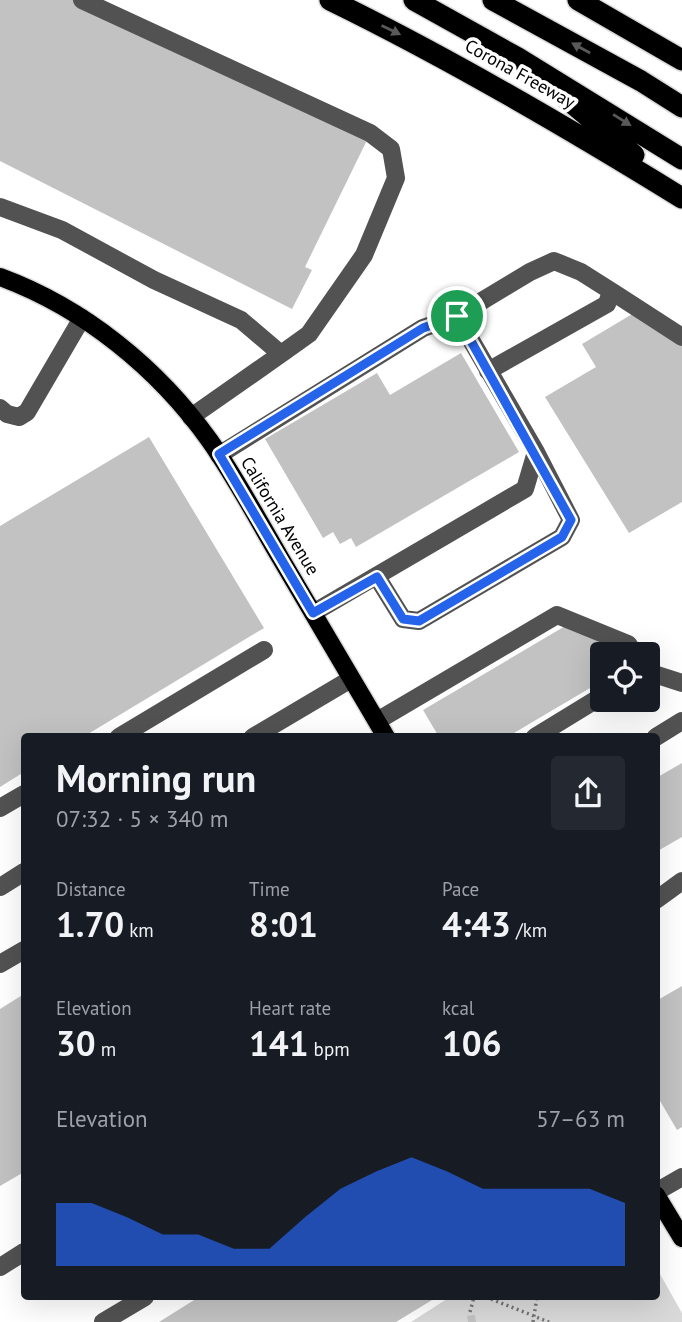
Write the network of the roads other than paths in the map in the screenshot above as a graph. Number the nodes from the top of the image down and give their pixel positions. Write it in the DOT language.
graph roads {
  1 [pos="82,0"];
  2 [pos="330,0"];
  3 [pos="414,0"];
  4 [pos="493,0"];
  5 [pos="578,0"];
  6 [pos="518,58"];
  7 [pos="682,60"];
  8 [pos="682,107"];
  9 [pos="682,159"];
  10 [pos="682,197"];
  11 [pos="0,207"];
  12 [pos="0,277"];
  13 [pos="611,291"];
  14 [pos="457,316"];
  15 [pos="82,318"];
  16 [pos="682,337"];
  17 [pos="281,354"];
  18 [pos="488,371"];
  19 [pos="0,408"];
  20 [pos="19,417"];
  21 [pos="191,417"];
  22 [pos="0,428"];
  23 [pos="536,452"];
  24 [pos="219,454"];
  25 [pos="377,577"];
  26 [pos="313,613"];
  27 [pos="623,642"];
  28 [pos="264,650"];
  29 [pos="660,676"];
  30 [pos="352,679"];
  31 [pos="682,683"];
  32 [pos="590,703"];
  33 [pos="682,721"];
  34 [pos="381,729"];
  35 [pos="143,731"];
  36 [pos="260,733"];
  37 [pos="542,733"];
  38 [pos="660,735"];
  39 [pos="21,796"];
  40 [pos="0,808"];
  41 [pos="21,874"];
  42 [pos="682,881"];
  43 [pos="0,887"];
  44 [pos="660,897"];
  45 [pos="21,952"];
  46 [pos="0,964"];
  47 [pos="682,1177"];
  48 [pos="660,1191"];
  49 [pos="660,1201"];
  50 [pos="682,1238"];
  51 [pos="21,1254"];
  52 [pos="0,1267"];
  53 [pos="140,1300"];
  54 [pos="103,1322"];
  1 -- 17 [label="street"];
  2 -- 10 [label="highway, Corona Freeway, one-way"];
  3 -- 6 [label="highway"];
  8 -- 4 [label="highway, one-way"];
  5 -- 7 [label="highway"];
  6 -- 9 [label="highway, one-way"];
  6 -- 10 [label="highway"];
  11 -- 17 [label="street"];
  12 -- 15 [label="main road, California Avenue"];
  13 -- 14 [label="street"];
  13 -- 16 [label="street"];
  13 -- 18 [label="street"];
  14 -- 18 [label="street"];
  14 -- 24 [label="street"];
  15 -- 20 [label="street"];
  15 -- 21 [label="main road, California Avenue"];
  17 -- 21 [label="street"];
  18 -- 23 [label="street"];
  19 -- 20 [label="street"];
  20 -- 22 [label="street"];
  21 -- 24 [label="main road, California Avenue"];
  23 -- 25 [label="street"];
  23 -- 25 [label="street"];
  24 -- 26 [label="main road, California Avenue"];
  25 -- 26 [label="street"];
  26 -- 30 [label="main road, California Avenue"];
  27 -- 34 [label="street"];
  28 -- 35 [label="street"];
  29 -- 31 [label="street"];
  30 -- 34 [label="main road, California Avenue"];
  30 -- 36 [label="street"];
  32 -- 37 [label="street"];
  33 -- 38 [label="street"];
  39 -- 40 [label="street"];
  41 -- 43 [label="street"];
  42 -- 44 [label="street"];
  45 -- 46 [label="street"];
  47 -- 48 [label="street"];
  49 -- 50 [label="main road"];
  51 -- 52 [label="street"];
  53 -- 54 [label="street"];
}
